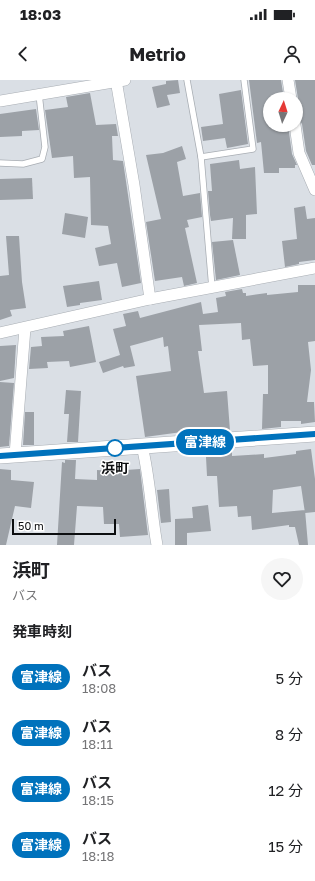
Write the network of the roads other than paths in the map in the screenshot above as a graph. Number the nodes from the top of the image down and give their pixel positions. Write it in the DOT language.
graph roads {
  1 [pos="187,80"];
  2 [pos="244,80"];
  3 [pos="288,80"];
  4 [pos="119,81"];
  5 [pos="290,92"];
  6 [pos="39,94"];
  7 [pos="0,101"];
  8 [pos="296,132"];
  9 [pos="201,156"];
  10 [pos="0,163"];
  11 [pos="315,190"];
  12 [pos="315,268"];
  13 [pos="212,288"];
  14 [pos="150,299"];
  15 [pos="25,328"];
  16 [pos="0,333"];
  17 [pos="315,434"];
  18 [pos="142,446"];
  19 [pos="0,456"];
  20 [pos="16,456"];
  21 [pos="157,545"];
  1 -- 9 [label="lane"];
  2 -- 9 [label="lane"];
  3 -- 5 [label="street"];
  4 -- 6 [label="street"];
  4 -- 14 [label="street"];
  6 -- 7 [label="street"];
  6 -- 10 [label="lane"];
  8 -- 11 [label="street"];
  9 -- 13 [label="lane"];
  12 -- 13 [label="street"];
  13 -- 14 [label="street"];
  14 -- 15 [label="street"];
  15 -- 16 [label="street"];
  15 -- 20 [label="street"];
  17 -- 18 [label="main road"];
  18 -- 20 [label="main road"];
  18 -- 21 [label="street"];
  19 -- 20 [label="main road"];
}
